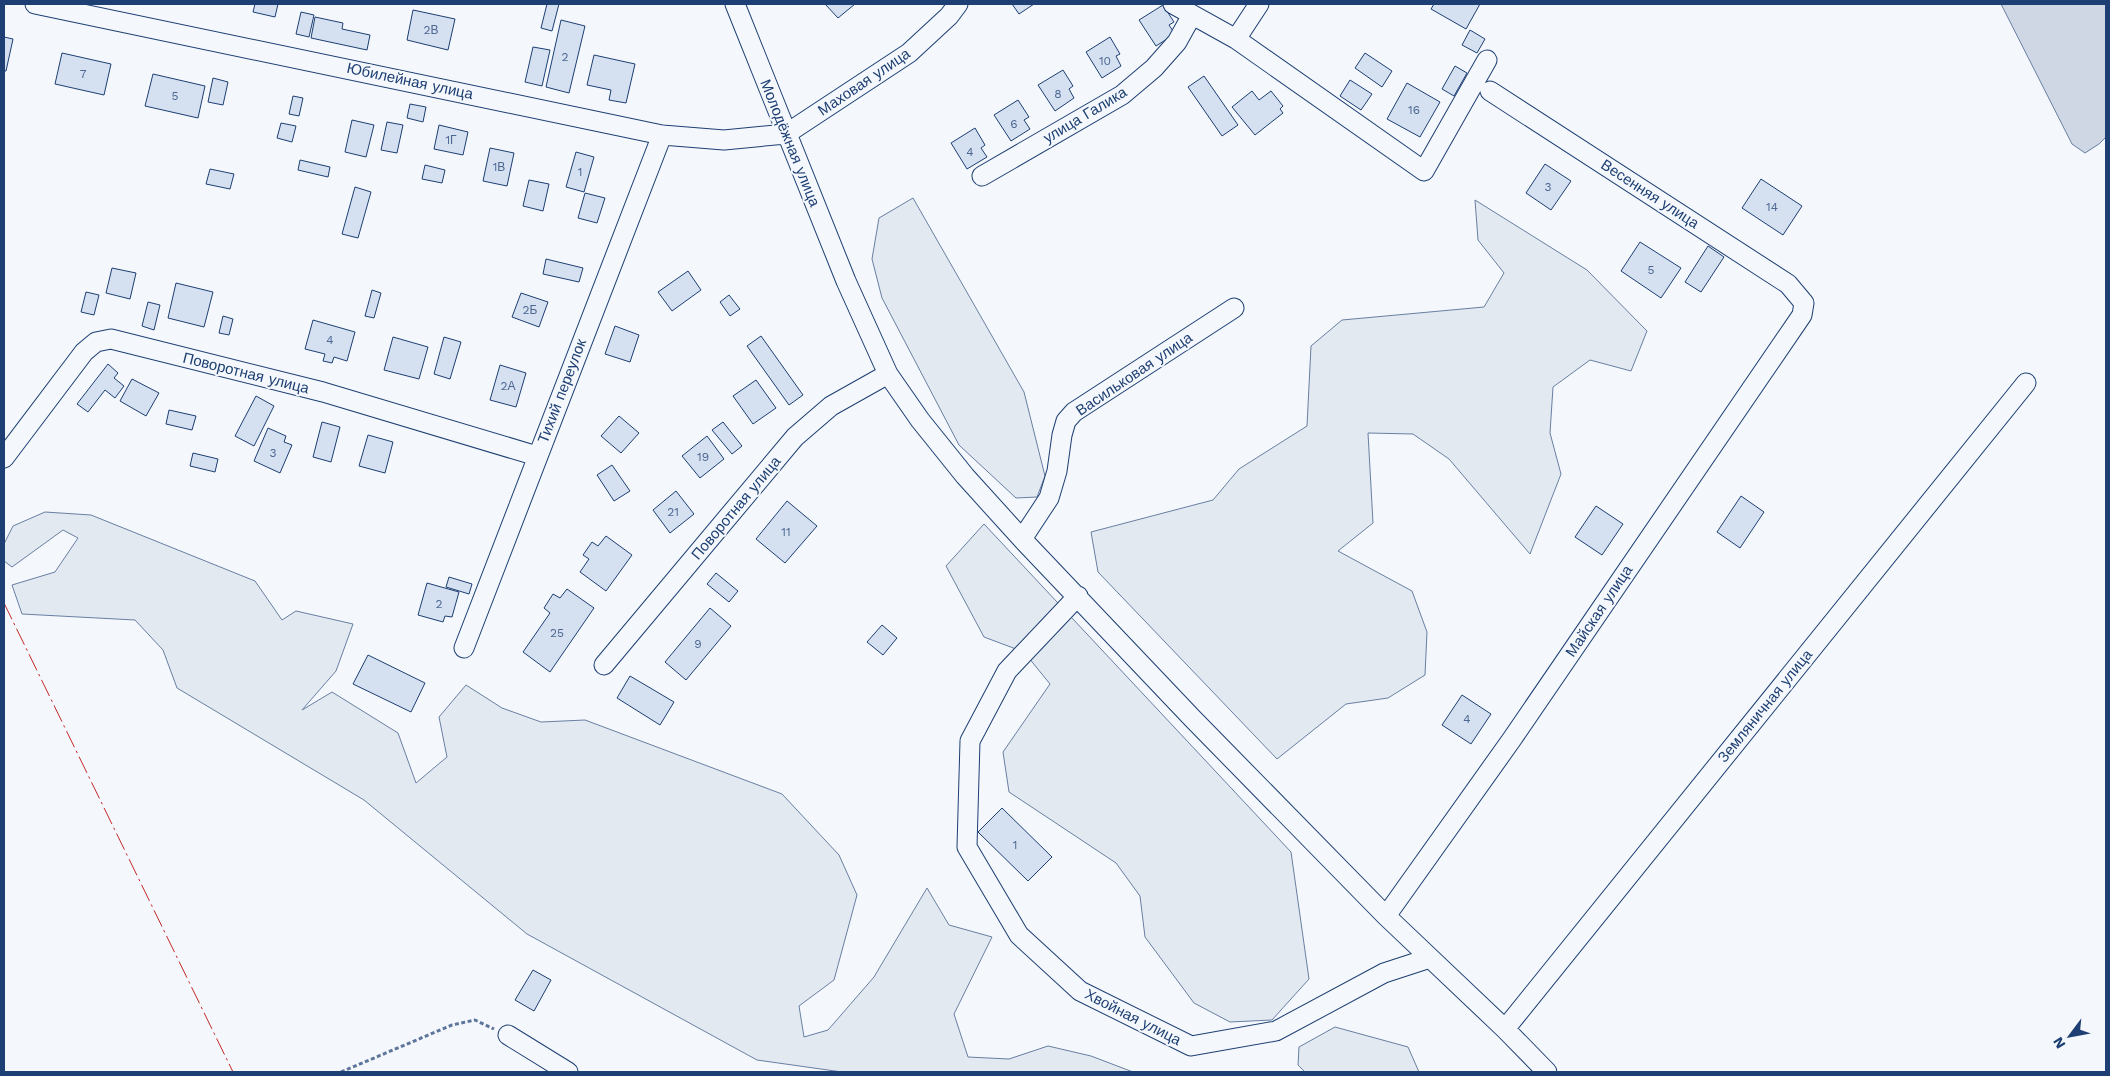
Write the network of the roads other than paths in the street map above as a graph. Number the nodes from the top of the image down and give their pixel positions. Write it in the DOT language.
graph roads {
  1 [pos="35,4"];
  2 [pos="735,4"];
  3 [pos="958,4"];
  4 [pos="1173,4"];
  5 [pos="1258,4"];
  6 [pos="1192,15"];
  7 [pos="1236,39"];
  8 [pos="1486,60"];
  9 [pos="1490,91"];
  10 [pos="786,134"];
  11 [pos="662,135"];
  12 [pos="982,176"];
  13 [pos="1804,303"];
  14 [pos="1234,308"];
  15 [pos="888,374"];
  16 [pos="2026,383"];
  17 [pos="537,456"];
  18 [pos="4,458"];
  19 [pos="1022,539"];
  20 [pos="1078,596"];
  21 [pos="464,648"];
  22 [pos="604,665"];
  23 [pos="1386,916"];
  24 [pos="1430,958"];
  25 [pos="1505,1029"];
  26 [pos="508,1035"];
  27 [pos="568,1072"];
  28 [pos="1547,1072"];
  1 -- 11 [label="street, Юбилейная улица"];
  2 -- 10 [label="street, Молодёжная улица"];
  3 -- 10 [label="street, Маховая улица"];
  4 -- 6 [label="street"];
  5 -- 7 [label="street"];
  6 -- 7 [label="street"];
  6 -- 12 [label="street, улица Галика"];
  7 -- 8 [label="street"];
  9 -- 13 [label="street, Весенняя улица"];
  10 -- 11 [label="street, Юбилейная улица"];
  10 -- 15 [label="street, Молодёжная улица"];
  11 -- 17 [label="street, Тихий переулок"];
  13 -- 23 [label="street, Майская улица"];
  14 -- 19 [label="street, Васильковая улица"];
  15 -- 19 [label="street, Молодёжная улица"];
  15 -- 22 [label="street, Поворотная улица"];
  16 -- 25 [label="street, Земляничная улица"];
  17 -- 18 [label="street, Поворотная улица"];
  17 -- 21 [label="street, Тихий переулок"];
  19 -- 20 [label="street, Молодёжная улица"];
  20 -- 23 [label="street, Молодёжная улица"];
  20 -- 24 [label="street, Хвойная улица"];
  23 -- 24 [label="street, Молодёжная улица"];
  24 -- 25 [label="street, Молодёжная улица"];
  25 -- 28 [label="street, Молодёжная улица"];
  26 -- 27 [label="street"];
}
